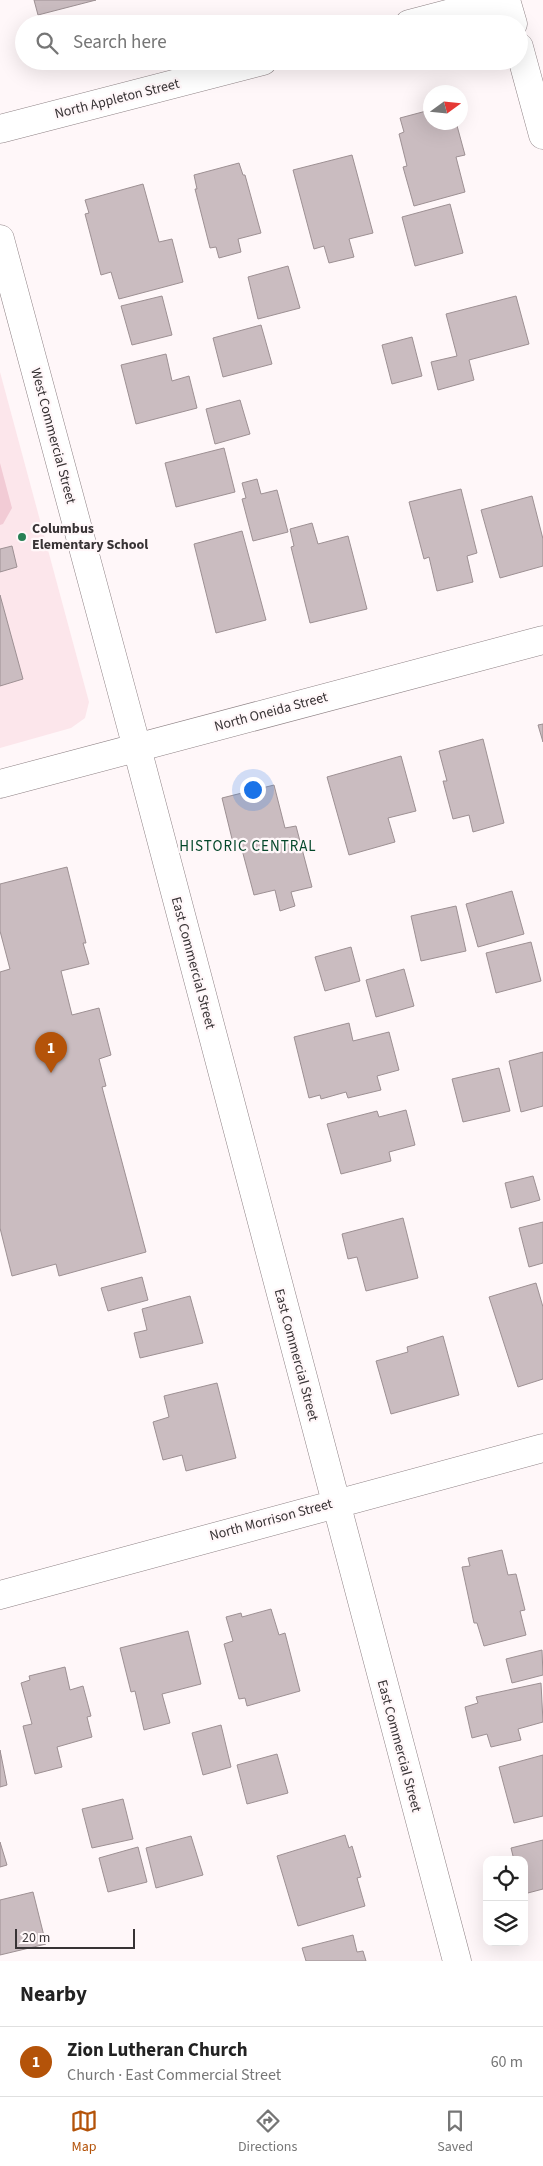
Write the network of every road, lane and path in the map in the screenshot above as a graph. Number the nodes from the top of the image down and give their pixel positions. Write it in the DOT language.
graph roads {
  1 [pos="501,0"];
  2 [pos="506,0"];
  3 [pos="444,15"];
  4 [pos="510,15"];
  5 [pos="228,70"];
  6 [pos="525,70"];
  7 [pos="0,129"];
  8 [pos="543,135"];
  9 [pos="0,239"];
  10 [pos="543,640"];
  11 [pos="137,748"];
  12 [pos="0,784"];
  13 [pos="543,1448"];
  14 [pos="334,1503"];
  15 [pos="0,1595"];
  16 [pos="457,1961"];
  1 -- 3 [label="street"];
  2 -- 4 [label="street"];
  5 -- 7 [label="street, North Appleton Street"];
  6 -- 8 [label="street"];
  9 -- 11 [label="street, West Commercial Street"];
  10 -- 11 [label="street, North Oneida Street"];
  11 -- 12 [label="street, North Oneida Street"];
  11 -- 14 [label="street, East Commercial Street"];
  13 -- 14 [label="street, North Morrison Street"];
  14 -- 15 [label="street, North Morrison Street"];
  14 -- 16 [label="street, East Commercial Street"];
}
